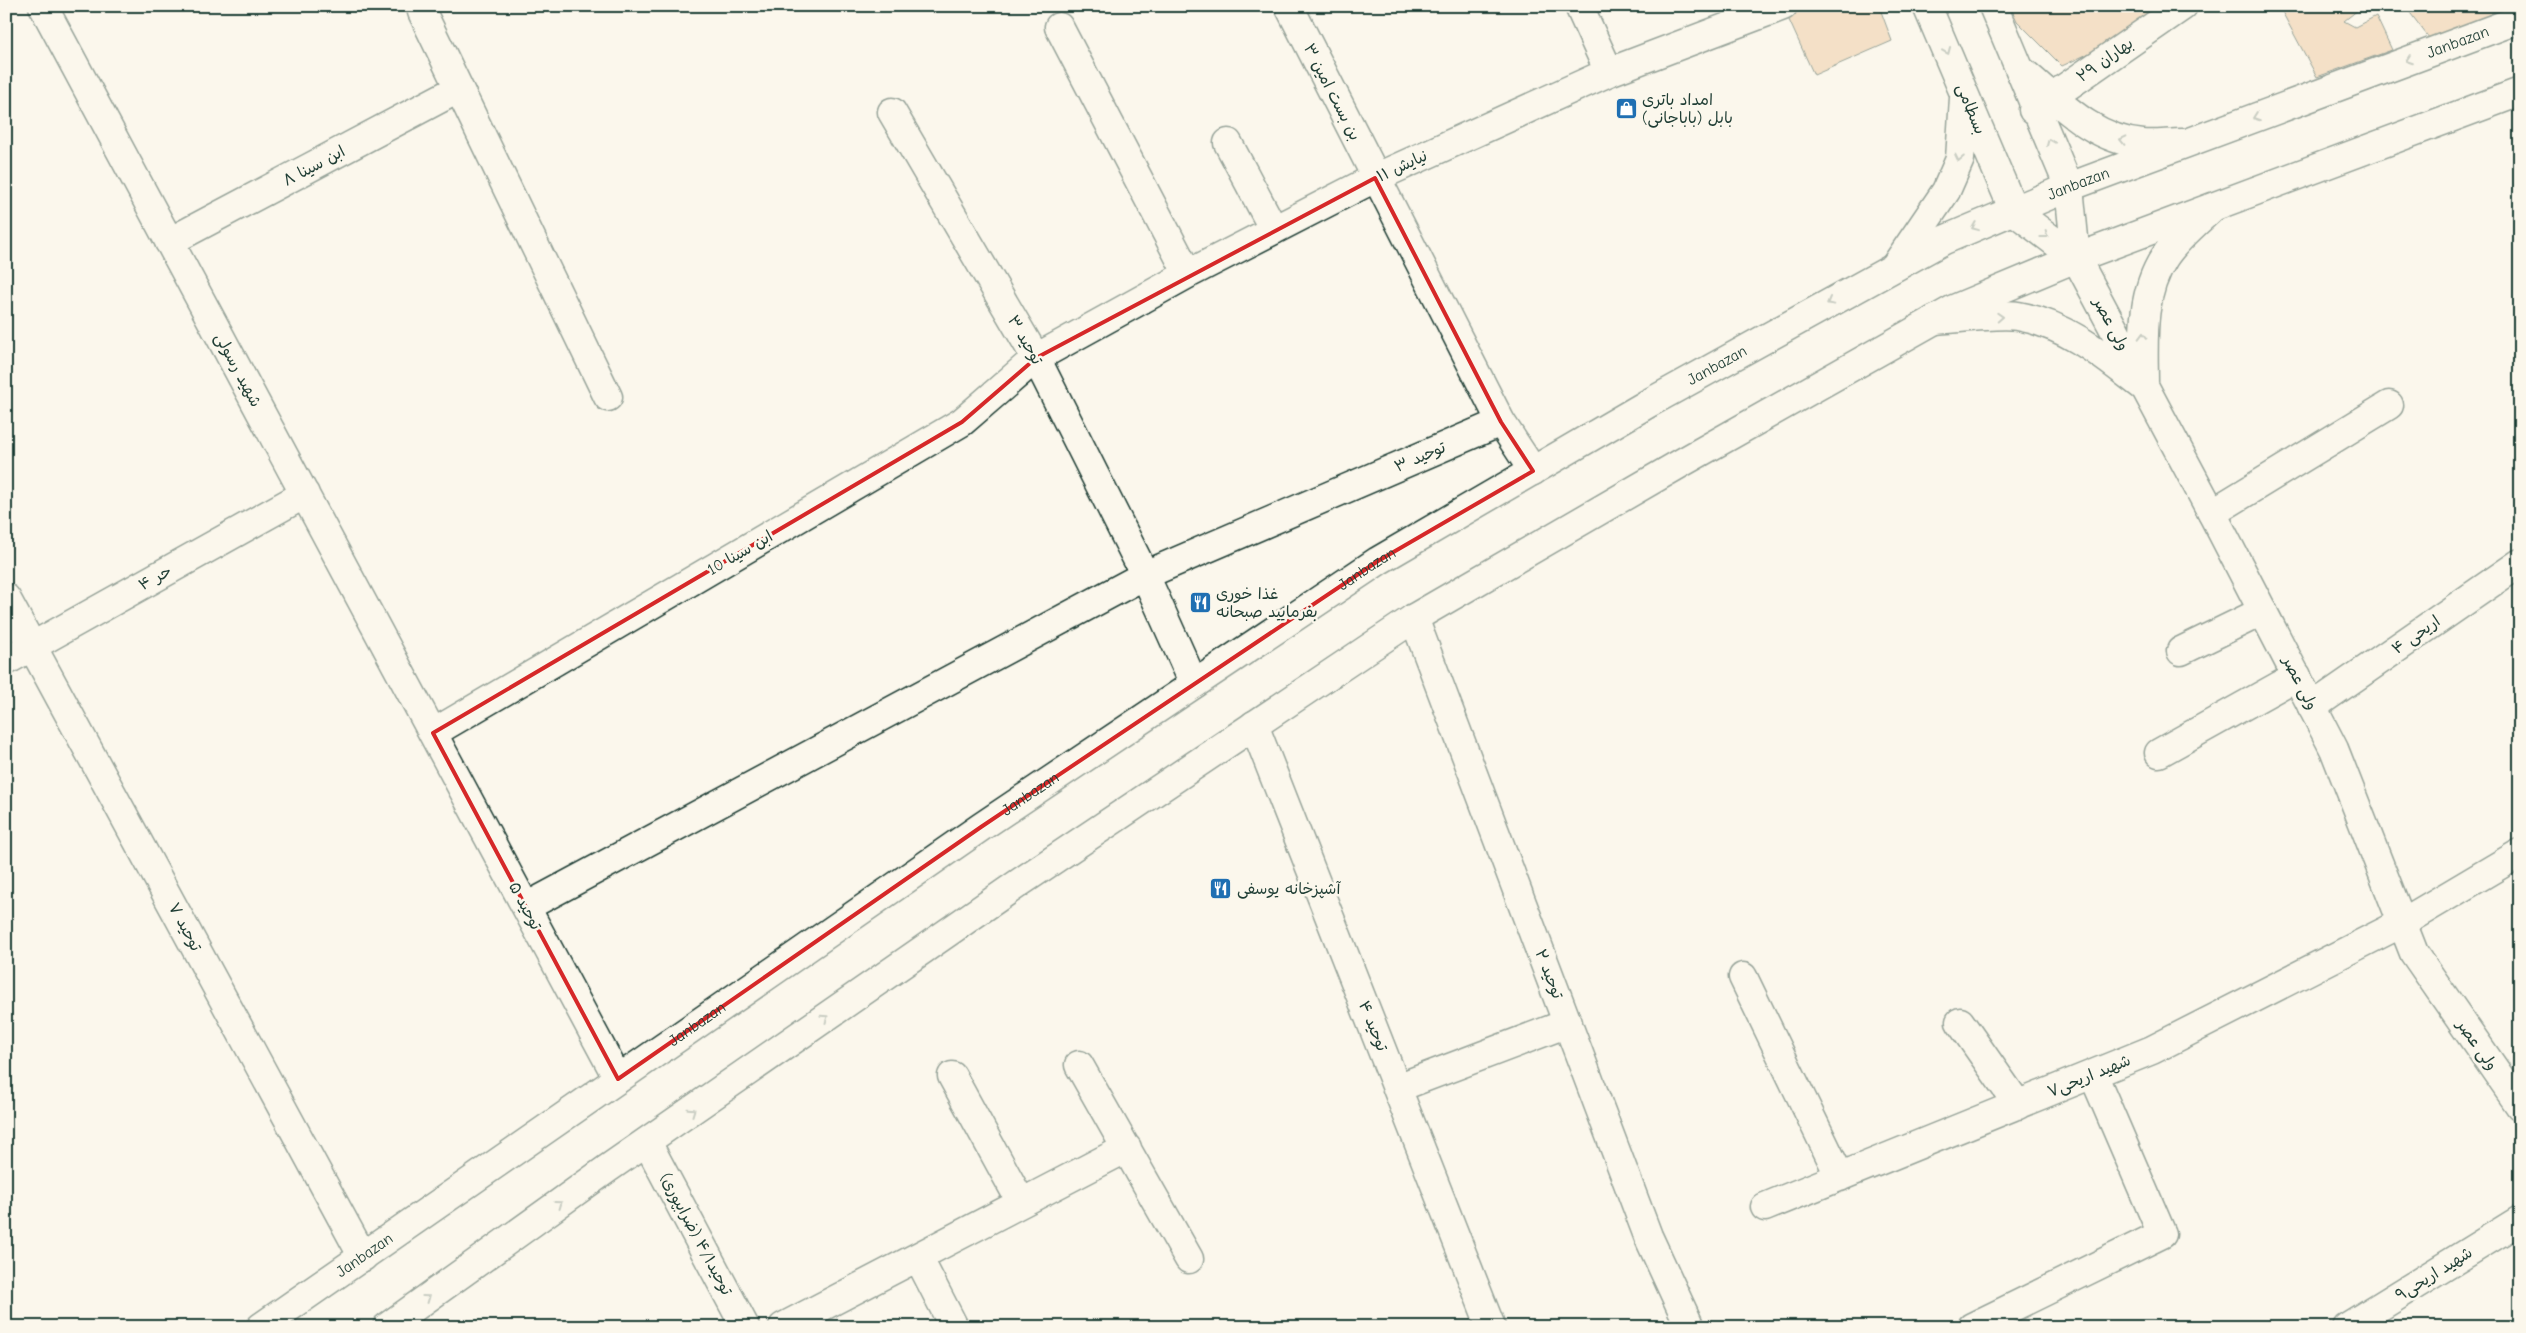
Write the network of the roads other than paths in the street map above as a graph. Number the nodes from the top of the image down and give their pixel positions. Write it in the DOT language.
graph roads {
  1 [pos="43,6"];
  2 [pos="1290,6"];
  3 [pos="1579,6"];
  4 [pos="1783,6"];
  5 [pos="1928,6"];
  6 [pos="1993,6"];
  7 [pos="2183,6"];
  8 [pos="422,12"];
  9 [pos="2520,19"];
  10 [pos="1059,27"];
  11 [pos="1609,72"];
  12 [pos="458,89"];
  13 [pos="1964,92"];
  14 [pos="2520,92"];
  15 [pos="2038,106"];
  16 [pos="892,112"];
  17 [pos="2188,142"];
  18 [pos="1228,143"];
  19 [pos="1375,178"];
  20 [pos="2069,187"];
  21 [pos="2212,208"];
  22 [pos="2014,211"];
  23 [pos="1274,230"];
  24 [pos="169,242"];
  25 [pos="2076,258"];
  26 [pos="1895,266"];
  27 [pos="1188,274"];
  28 [pos="1934,320"];
  29 [pos="1036,358"];
  30 [pos="2144,387"];
  31 [pos="608,397"];
  32 [pos="2389,405"];
  33 [pos="1501,422"];
  34 [pos="1533,471"];
  35 [pos="304,494"];
  36 [pos="2212,513"];
  37 [pos="2520,563"];
  38 [pos="1145,575"];
  39 [pos="6,598"];
  40 [pos="2263,612"];
  41 [pos="1414,618"];
  42 [pos="32,646"];
  43 [pos="2181,651"];
  44 [pos="6,661"];
  45 [pos="2297,676"];
  46 [pos="1194,684"];
  47 [pos="2312,706"];
  48 [pos="1254,725"];
  49 [pos="433,733"];
  50 [pos="2160,753"];
  51 [pos="2520,853"];
  52 [pos="526,907"];
  53 [pos="2402,923"];
  54 [pos="1743,978"];
  55 [pos="1960,1022"];
  56 [pos="1568,1023"];
  57 [pos="1079,1065"];
  58 [pos="2093,1074"];
  59 [pos="952,1076"];
  60 [pos="618,1080"];
  61 [pos="1397,1088"];
  62 [pos="2018,1105"];
  63 [pos="2520,1106"];
  64 [pos="647,1142"];
  65 [pos="1127,1148"];
  66 [pos="1840,1177"];
  67 [pos="1021,1202"];
  68 [pos="1766,1208"];
  69 [pos="2520,1220"];
  70 [pos="363,1257"];
  71 [pos="918,1257"];
  72 [pos="1189,1259"];
  73 [pos="261,1327"];
  74 [pos="387,1327"];
  75 [pos="745,1327"];
  76 [pos="783,1327"];
  77 [pos="954,1327"];
  78 [pos="1491,1327"];
  79 [pos="1690,1327"];
  80 [pos="1972,1327"];
  81 [pos="2347,1327"];
  1 -- 24 [label="main road, شهید رسولی"];
  2 -- 19 [label="main road, بن بست امین ۳"];
  3 -- 11 [label="main road"];
  4 -- 11 [label="main road, نیایش ۱۱"];
  5 -- 13 [label="main road, بسطامی, one-way"];
  6 -- 15 [label="main road"];
  7 -- 15 [label="main road, بهاران ۲۹"];
  8 -- 12 [label="main road"];
  9 -- 17 [label="main road, Janbazan, one-way"];
  10 -- 27 [label="main road"];
  11 -- 19 [label="main road, نیایش ۱۱"];
  12 -- 24 [label="main road, ابن سینا ۸"];
  12 -- 31 [label="main road"];
  13 -- 22 [label="main road, بسطامی"];
  13 -- 26 [label="main road, one-way"];
  14 -- 21 [label="main road"];
  17 -- 15 [label="main road, one-way"];
  20 -- 15 [label="main road, one-way"];
  16 -- 29 [label="main road, توحید ۳"];
  17 -- 20 [label="main road, Janbazan"];
  18 -- 23 [label="main road"];
  19 -- 23 [label="main road, نیایش ۱۱"];
  19 -- 33 [label="main road, بن بست امین ۳"];
  20 -- 22 [label="main road, Janbazan"];
  20 -- 25 [label="main road"];
  21 -- 25 [label="main road"];
  30 -- 21 [label="main road, one-way"];
  22 -- 25 [label="main road, one-way"];
  22 -- 26 [label="main road, Janbazan, one-way"];
  23 -- 27 [label="main road, نیایش ۱۱"];
  24 -- 35 [label="main road, شهید رسولی"];
  25 -- 28 [label="main road"];
  25 -- 30 [label="main road, ولی عصر"];
  26 -- 34 [label="main road, Janbazan, one-way"];
  27 -- 29 [label="main road, نیایش ۱۱"];
  28 -- 30 [label="main road, one-way"];
  28 -- 41 [label="main road"];
  29 -- 38 [label="main road, توحید ۳"];
  29 -- 49 [label="main road, ابن سینا 10"];
  30 -- 36 [label="main road, ولی عصر"];
  32 -- 36 [label="main road"];
  33 -- 34 [label="main road, بن بست امین ۳"];
  33 -- 38 [label="main road, توحید ۳"];
  34 -- 46 [label="main road, Janbazan"];
  35 -- 42 [label="main road, حر ۴"];
  35 -- 49 [label="main road, شهید رسولی"];
  36 -- 40 [label="main road, ولی عصر"];
  37 -- 47 [label="main road, اریحی ۴"];
  38 -- 46 [label="main road, توحید ۳"];
  38 -- 52 [label="main road"];
  39 -- 42 [label="main road, توحید ۷"];
  40 -- 43 [label="main road"];
  40 -- 45 [label="main road, ولی عصر"];
  41 -- 48 [label="main road"];
  41 -- 56 [label="main road, توحید ۲"];
  42 -- 44 [label="main road, حر ۴"];
  42 -- 70 [label="main road, توحید ۷"];
  45 -- 47 [label="main road, ولی عصر"];
  45 -- 50 [label="main road"];
  46 -- 60 [label="main road, Janbazan"];
  47 -- 53 [label="main road, ولی عصر"];
  48 -- 61 [label="main road, توحید ۴"];
  64 -- 48 [label="main road, one-way"];
  49 -- 52 [label="main road, توحید ۵"];
  51 -- 53 [label="main road, شهید اریحی۷"];
  52 -- 60 [label="main road, توحید ۵"];
  53 -- 58 [label="main road, شهید اریحی۷"];
  53 -- 63 [label="main road, ولی عصر"];
  54 -- 66 [label="main road"];
  55 -- 62 [label="main road"];
  56 -- 61 [label="main road"];
  56 -- 79 [label="main road, توحید ۲"];
  57 -- 65 [label="main road"];
  58 -- 62 [label="main road, شهید اریحی۷"];
  58 -- 80 [label="main road"];
  59 -- 67 [label="main road"];
  60 -- 70 [label="main road, Janbazan"];
  61 -- 78 [label="main road, توحید ۴"];
  62 -- 66 [label="main road, شهید اریحی۷"];
  74 -- 64 [label="main road, one-way"];
  64 -- 75 [label="main road, توحید۴/۱ (ضرابپوری)"];
  65 -- 67 [label="main road"];
  65 -- 72 [label="main road"];
  66 -- 68 [label="main road, شهید اریحی۷"];
  67 -- 71 [label="main road"];
  69 -- 81 [label="main road, شهید اریحی۹"];
  70 -- 73 [label="main road, Janbazan"];
  71 -- 76 [label="main road"];
  71 -- 77 [label="main road"];
}
